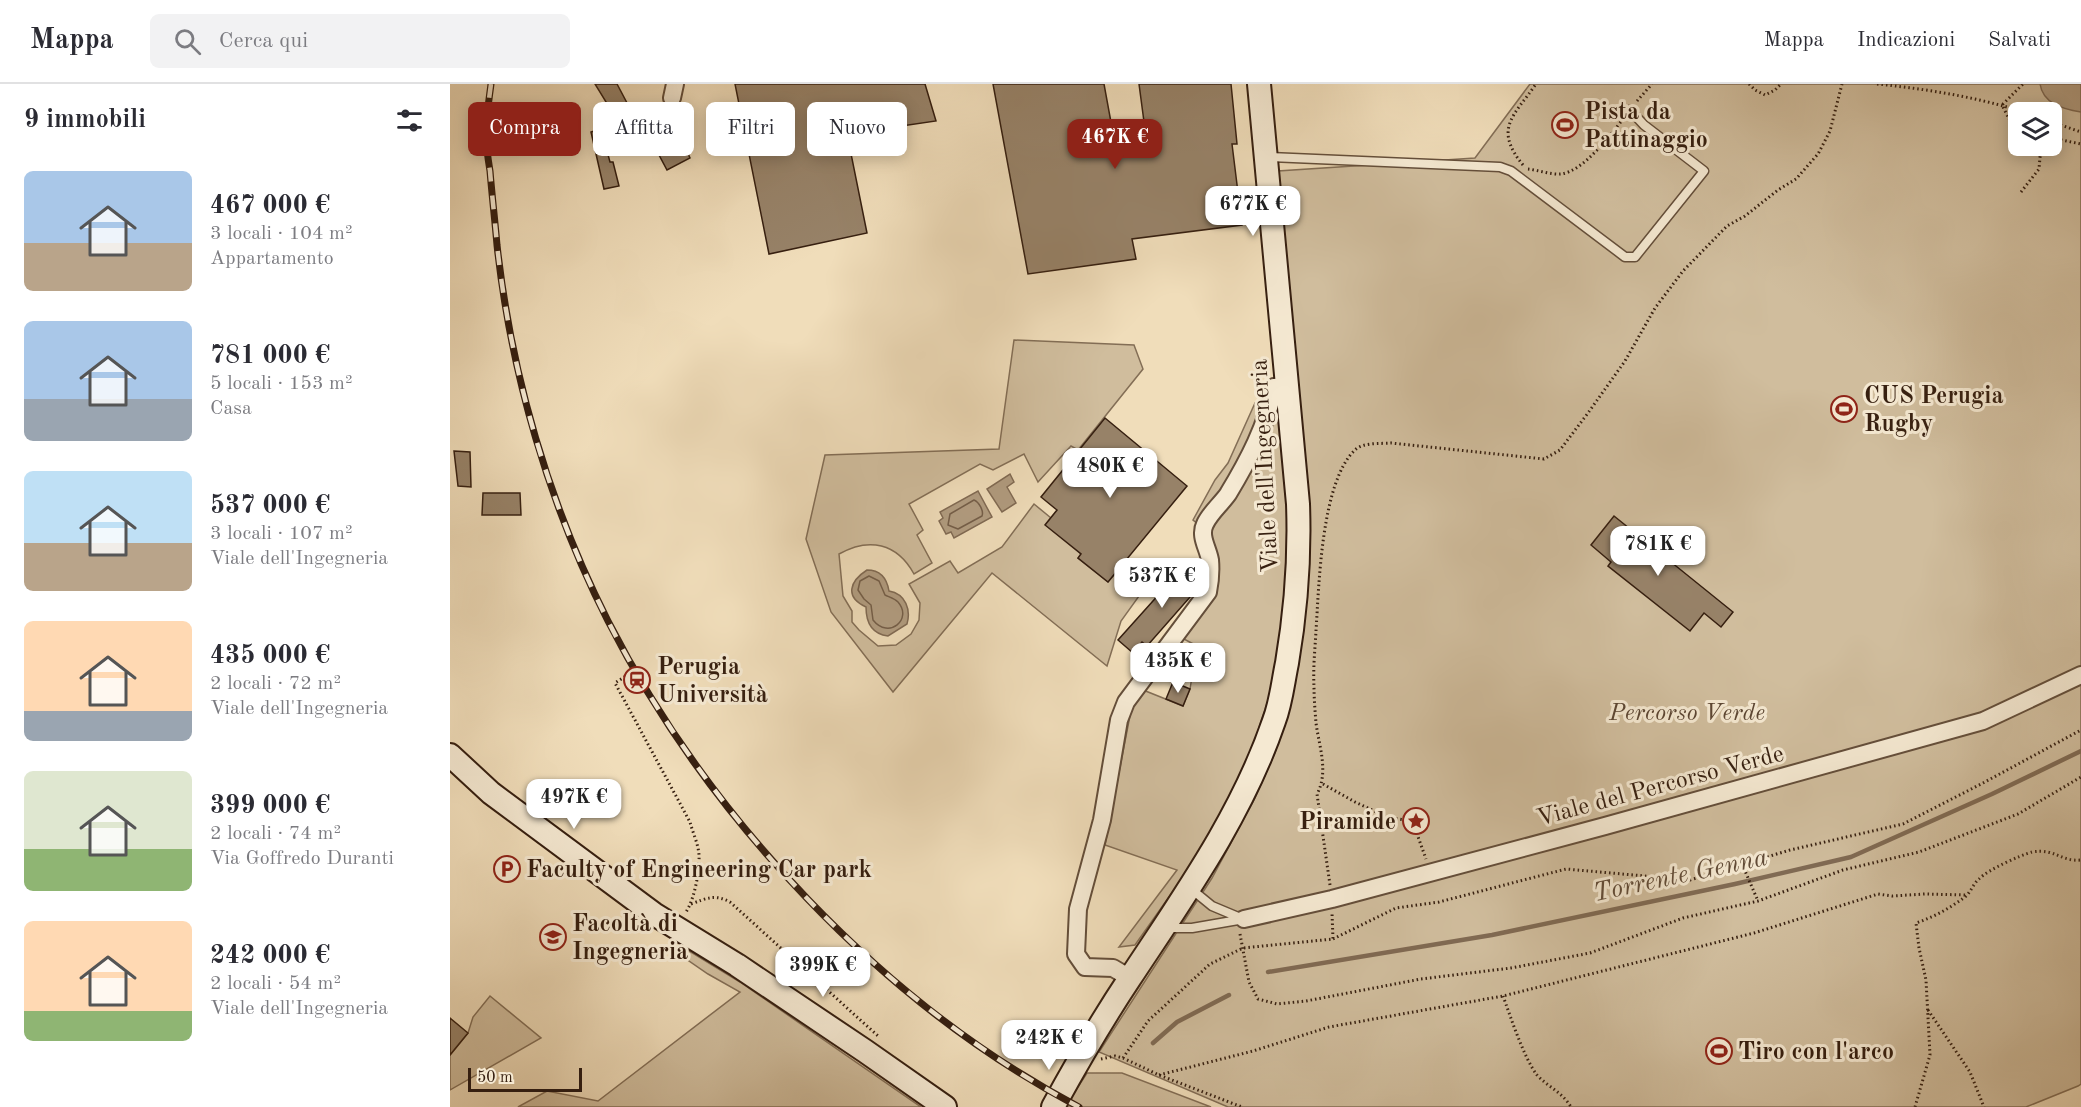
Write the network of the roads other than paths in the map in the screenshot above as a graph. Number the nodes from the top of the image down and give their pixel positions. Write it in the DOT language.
graph roads {
  1 [pos="1259,84"];
  2 [pos="1630,110"];
  3 [pos="1266,157"];
  4 [pos="1288,386"];
  5 [pos="2081,675"];
  6 [pos="451,755"];
  7 [pos="1189,888"];
  8 [pos="1242,926"];
  9 [pos="1164,928"];
  10 [pos="1130,978"];
  11 [pos="945,1107"];
  12 [pos="1053,1107"];
  1 -- 3 [label="street, Viale dell'Ingegneria"];
  2 -- 3 [label="lane"];
  3 -- 4 [label="street, Viale dell'Ingegneria"];
  4 -- 7 [label="street, Viale dell'Ingegneria"];
  4 -- 10 [label="street"];
  5 -- 8 [label="street, Viale del Percorso Verde"];
  6 -- 11 [label="street"];
  7 -- 8 [label="lane"];
  7 -- 9 [label="street, Viale dell'Ingegneria"];
  8 -- 9 [label="lane, Viale del Percorso Verde"];
  9 -- 10 [label="street, Viale dell'Ingegneria"];
  10 -- 12 [label="street, Viale dell'Ingegneria"];
}
